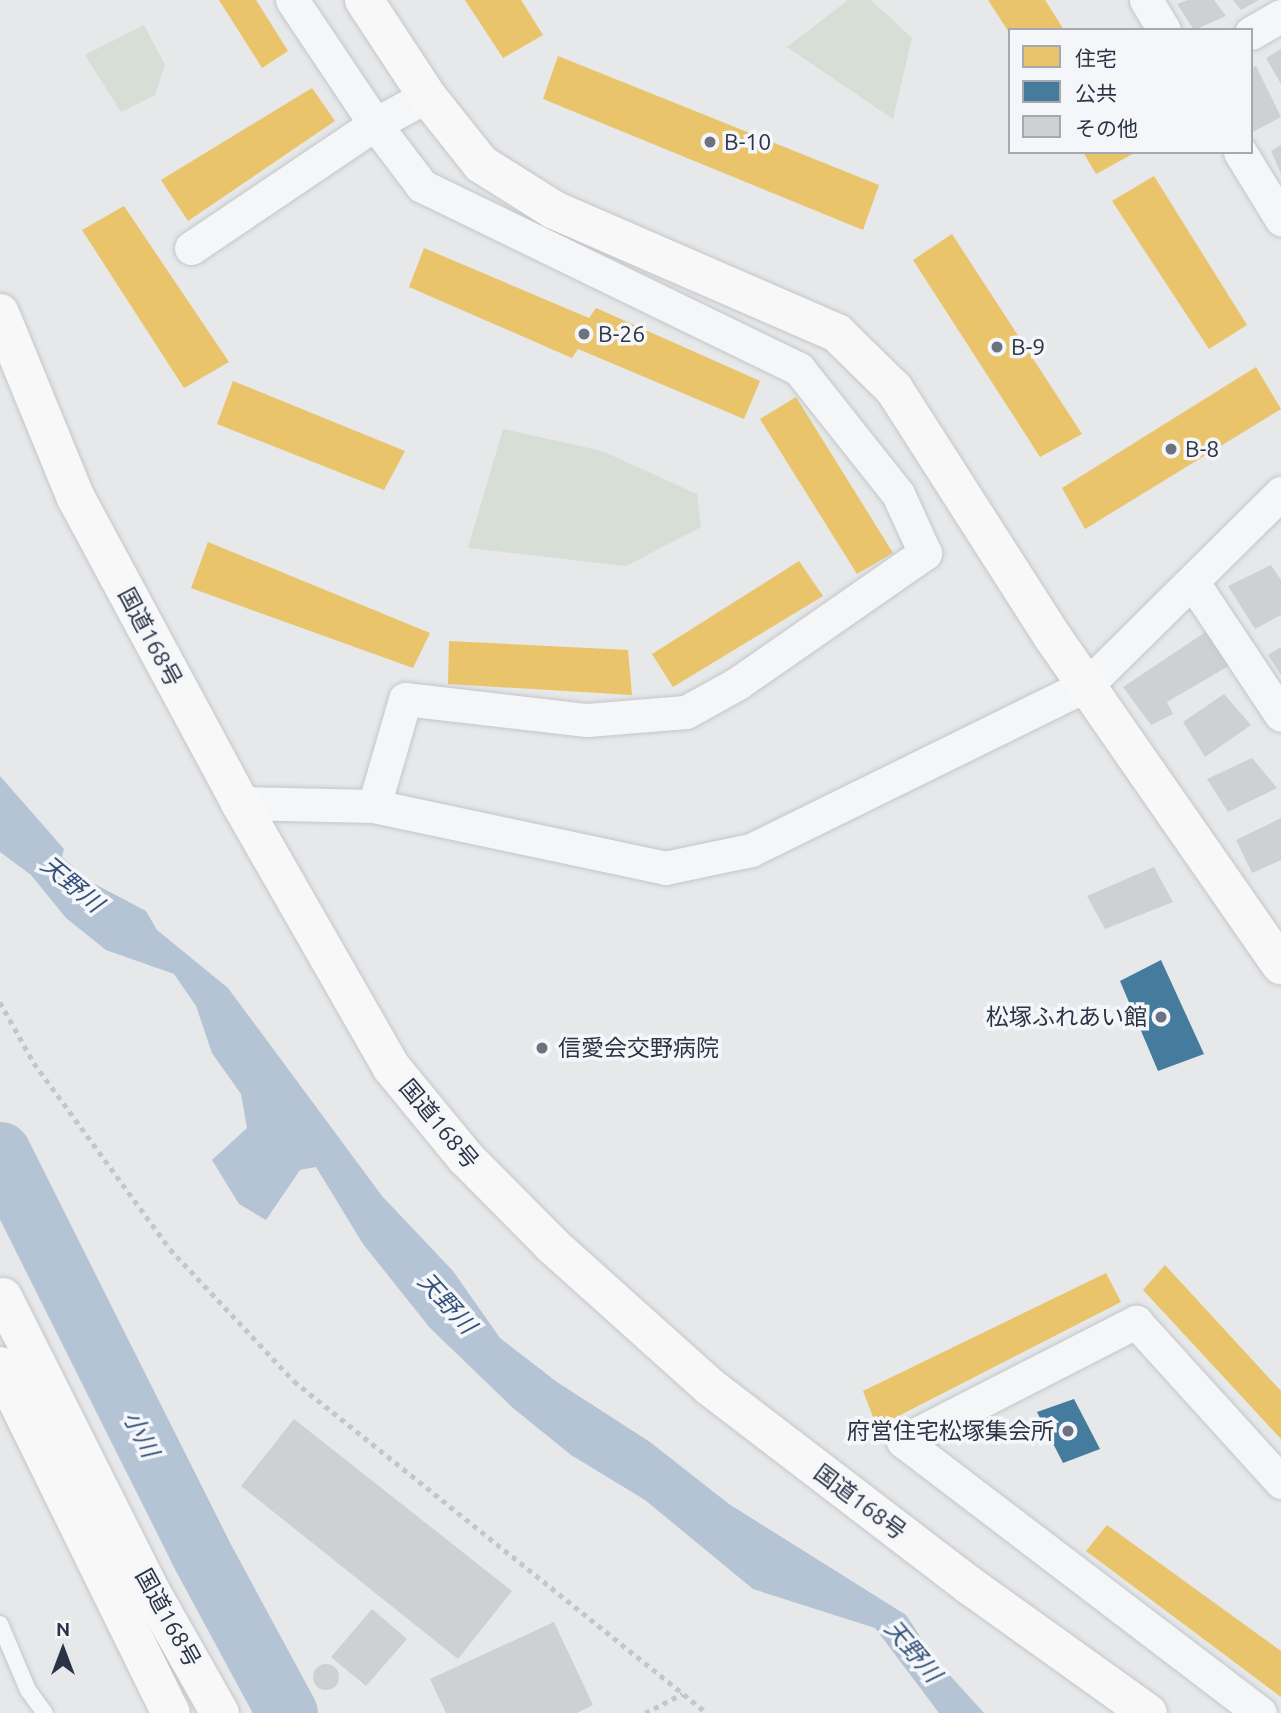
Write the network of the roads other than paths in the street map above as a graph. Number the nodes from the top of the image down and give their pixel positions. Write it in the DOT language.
graph roads {
  1 [pos="292,0"];
  2 [pos="364,0"];
  3 [pos="1146,0"];
  4 [pos="1281,16"];
  5 [pos="1163,28"];
  6 [pos="1253,32"];
  7 [pos="427,96"];
  8 [pos="375,124"];
  9 [pos="1241,154"];
  10 [pos="1280,215"];
  11 [pos="191,248"];
  12 [pos="0,313"];
  13 [pos="1281,493"];
  14 [pos="1194,584"];
  15 [pos="1088,684"];
  16 [pos="1281,715"];
  17 [pos="240,803"];
  18 [pos="374,806"];
  19 [pos="1281,965"];
  20 [pos="3,1297"];
  21 [pos="0,1366"];
  22 [pos="1281,1482"];
  23 [pos="0,1624"];
  24 [pos="46,1713"];
  25 [pos="171,1713"];
  26 [pos="220,1713"];
  27 [pos="1148,1713"];
  28 [pos="1260,1713"];
  1 -- 8 [label="street"];
  2 -- 7 [label="main road"];
  3 -- 5 [label="street"];
  4 -- 6 [label="street"];
  7 -- 8 [label="street"];
  7 -- 15 [label="main road"];
  8 -- 11 [label="street"];
  8 -- 18 [label="street"];
  9 -- 10 [label="street"];
  12 -- 17 [label="main road, 国道168号"];
  13 -- 14 [label="street"];
  14 -- 15 [label="street"];
  14 -- 16 [label="street"];
  15 -- 18 [label="street"];
  15 -- 19 [label="main road"];
  17 -- 18 [label="street"];
  17 -- 27 [label="main road, 国道168号"];
  20 -- 26 [label="main road, 国道168号"];
  21 -- 25 [label="main road, 国道168号"];
  22 -- 28 [label="street"];
  23 -- 24 [label="lane"];
}
